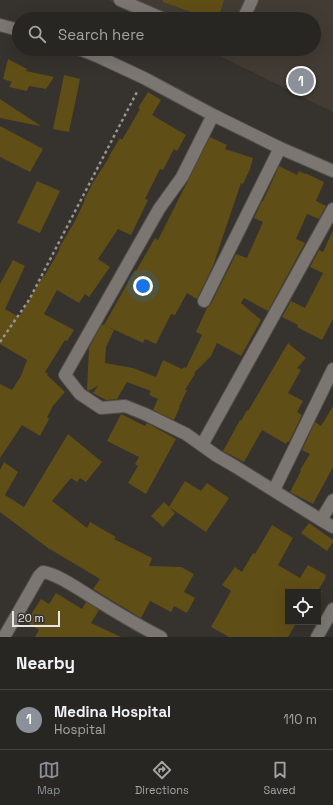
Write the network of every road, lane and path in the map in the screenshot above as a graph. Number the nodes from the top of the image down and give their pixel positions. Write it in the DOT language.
graph roads {
  1 [pos="120,0"];
  2 [pos="252,0"];
  3 [pos="148,12"];
  4 [pos="246,12"];
  5 [pos="0,26"];
  6 [pos="12,29"];
  7 [pos="96,56"];
  8 [pos="144,78"];
  9 [pos="213,115"];
  10 [pos="280,148"];
  11 [pos="333,171"];
  12 [pos="333,209"];
  13 [pos="204,301"];
  14 [pos="0,342"];
  15 [pos="333,369"];
  16 [pos="202,446"];
  17 [pos="274,490"];
  18 [pos="333,500"];
  19 [pos="321,520"];
  20 [pos="333,527"];
  21 [pos="333,609"];
  22 [pos="4,637"];
  23 [pos="160,637"];
  24 [pos="317,637"];
  1 -- 3 [label="street"];
  2 -- 4 [label="street"];
  5 -- 6 [label="street"];
  7 -- 8 [label="street"];
  8 -- 9 [label="street"];
  8 -- 14 [label="path"];
  9 -- 10 [label="street"];
  9 -- 16 [label="street"];
  10 -- 11 [label="street"];
  10 -- 13 [label="street"];
  12 -- 16 [label="street"];
  15 -- 17 [label="street"];
  16 -- 17 [label="street"];
  17 -- 19 [label="street"];
  18 -- 19 [label="street"];
  19 -- 20 [label="street"];
  21 -- 24 [label="street"];
  22 -- 23 [label="street"];
}
